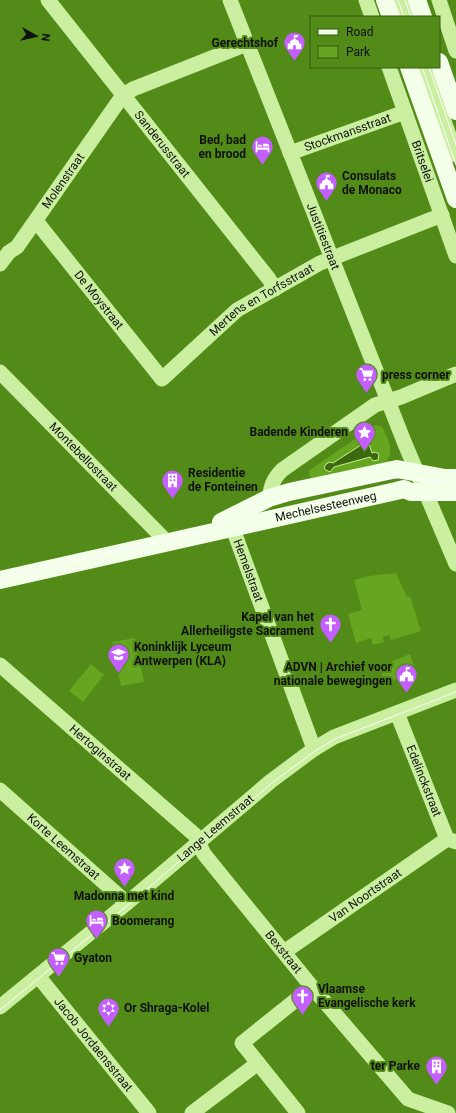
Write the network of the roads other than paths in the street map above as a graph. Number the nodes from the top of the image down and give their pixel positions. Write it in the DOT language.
graph roads {
  1 [pos="48,0"];
  2 [pos="230,0"];
  3 [pos="366,0"];
  4 [pos="385,0"];
  5 [pos="402,0"];
  6 [pos="417,0"];
  7 [pos="439,0"];
  8 [pos="372,16"];
  9 [pos="391,16"];
  10 [pos="408,16"];
  11 [pos="423,16"];
  12 [pos="247,44"];
  13 [pos="456,51"];
  14 [pos="440,65"];
  15 [pos="389,68"];
  16 [pos="409,68"];
  17 [pos="425,68"];
  18 [pos="123,95"];
  19 [pos="456,111"];
  20 [pos="405,112"];
  21 [pos="290,153"];
  22 [pos="456,155"];
  23 [pos="456,199"];
  24 [pos="442,215"];
  25 [pos="36,221"];
  26 [pos="456,256"];
  27 [pos="331,259"];
  28 [pos="0,264"];
  29 [pos="275,289"];
  30 [pos="0,372"];
  31 [pos="456,374"];
  32 [pos="162,379"];
  33 [pos="388,400"];
  34 [pos="417,473"];
  35 [pos="456,478"];
  36 [pos="425,492"];
  37 [pos="456,492"];
  38 [pos="269,498"];
  39 [pos="231,522"];
  40 [pos="167,542"];
  41 [pos="456,564"];
  42 [pos="0,580"];
  43 [pos="0,665"];
  44 [pos="456,690"];
  45 [pos="397,713"];
  46 [pos="314,749"];
  47 [pos="0,790"];
  48 [pos="452,840"];
  49 [pos="198,843"];
  50 [pos="127,903"];
  51 [pos="284,952"];
  52 [pos="38,976"];
  53 [pos="312,987"];
  54 [pos="0,1007"];
  55 [pos="258,1064"];
  56 [pos="149,1113"];
  57 [pos="192,1113"];
  58 [pos="298,1113"];
  59 [pos="448,1113"];
  1 -- 18 [label="street, Sanderusstraat"];
  2 -- 12 [label="street, Justitiestraat"];
  3 -- 8 [label="street"];
  4 -- 9 [label="main road"];
  5 -- 10 [label="street"];
  6 -- 11 [label="main road"];
  7 -- 13 [label="street"];
  12 -- 18 [label="street"];
  12 -- 21 [label="street, Justitiestraat"];
  14 -- 19 [label="main road"];
  15 -- 20 [label="street, Britselei"];
  16 -- 23 [label="main road, Britselei"];
  17 -- 22 [label="street"];
  18 -- 25 [label="street, Molenstraat"];
  18 -- 29 [label="street, Sanderusstraat"];
  20 -- 21 [label="street, Stockmansstraat"];
  20 -- 24 [label="street, Britselei"];
  21 -- 27 [label="street, Justitiestraat"];
  24 -- 26 [label="street, Britselei"];
  24 -- 27 [label="street, Mertens en Torfsstraat"];
  25 -- 28 [label="street, Molenstraat"];
  25 -- 32 [label="street, De Moystraat"];
  27 -- 29 [label="street, Mertens en Torfsstraat"];
  27 -- 33 [label="street, Justitiestraat"];
  29 -- 32 [label="street, Mertens en Torfsstraat"];
  30 -- 40 [label="street, Montebellostraat"];
  31 -- 33 [label="street, Mechelsesteenweg"];
  33 -- 34 [label="street, Justitiestraat"];
  33 -- 38 [label="street, Mechelsesteenweg"];
  34 -- 35 [label="main road, Mechelsesteenweg"];
  34 -- 36 [label="street, Justitiestraat"];
  34 -- 38 [label="main road, Mechelsesteenweg"];
  36 -- 37 [label="main road, Mechelsesteenweg"];
  36 -- 39 [label="main road, Mechelsesteenweg"];
  36 -- 41 [label="street, Justitiestraat"];
  38 -- 39 [label="main road, Mechelsesteenweg"];
  39 -- 40 [label="main road, Mechelsesteenweg"];
  39 -- 46 [label="street, Hemelstraat"];
  40 -- 42 [label="main road, Mechelsesteenweg"];
  43 -- 49 [label="street, Hertoginstraat"];
  44 -- 45 [label="street, Lange Leemstraat"];
  45 -- 46 [label="street, Lange Leemstraat"];
  45 -- 48 [label="street, Edelinckstraat"];
  46 -- 49 [label="street, Lange Leemstraat"];
  47 -- 50 [label="street, Korte Leemstraat"];
  48 -- 51 [label="street, Van Noortstraat"];
  49 -- 50 [label="street, Lange Leemstraat"];
  49 -- 51 [label="street, Bexstraat"];
  50 -- 52 [label="street, Lange Leemstraat"];
  51 -- 53 [label="street, Bexstraat"];
  52 -- 54 [label="street, Lange Leemstraat"];
  52 -- 56 [label="street, Jacob Jordaensstraat"];
  53 -- 55 [label="street"];
  53 -- 59 [label="street, Bexstraat"];
  55 -- 57 [label="street"];
  55 -- 58 [label="street"];
}
